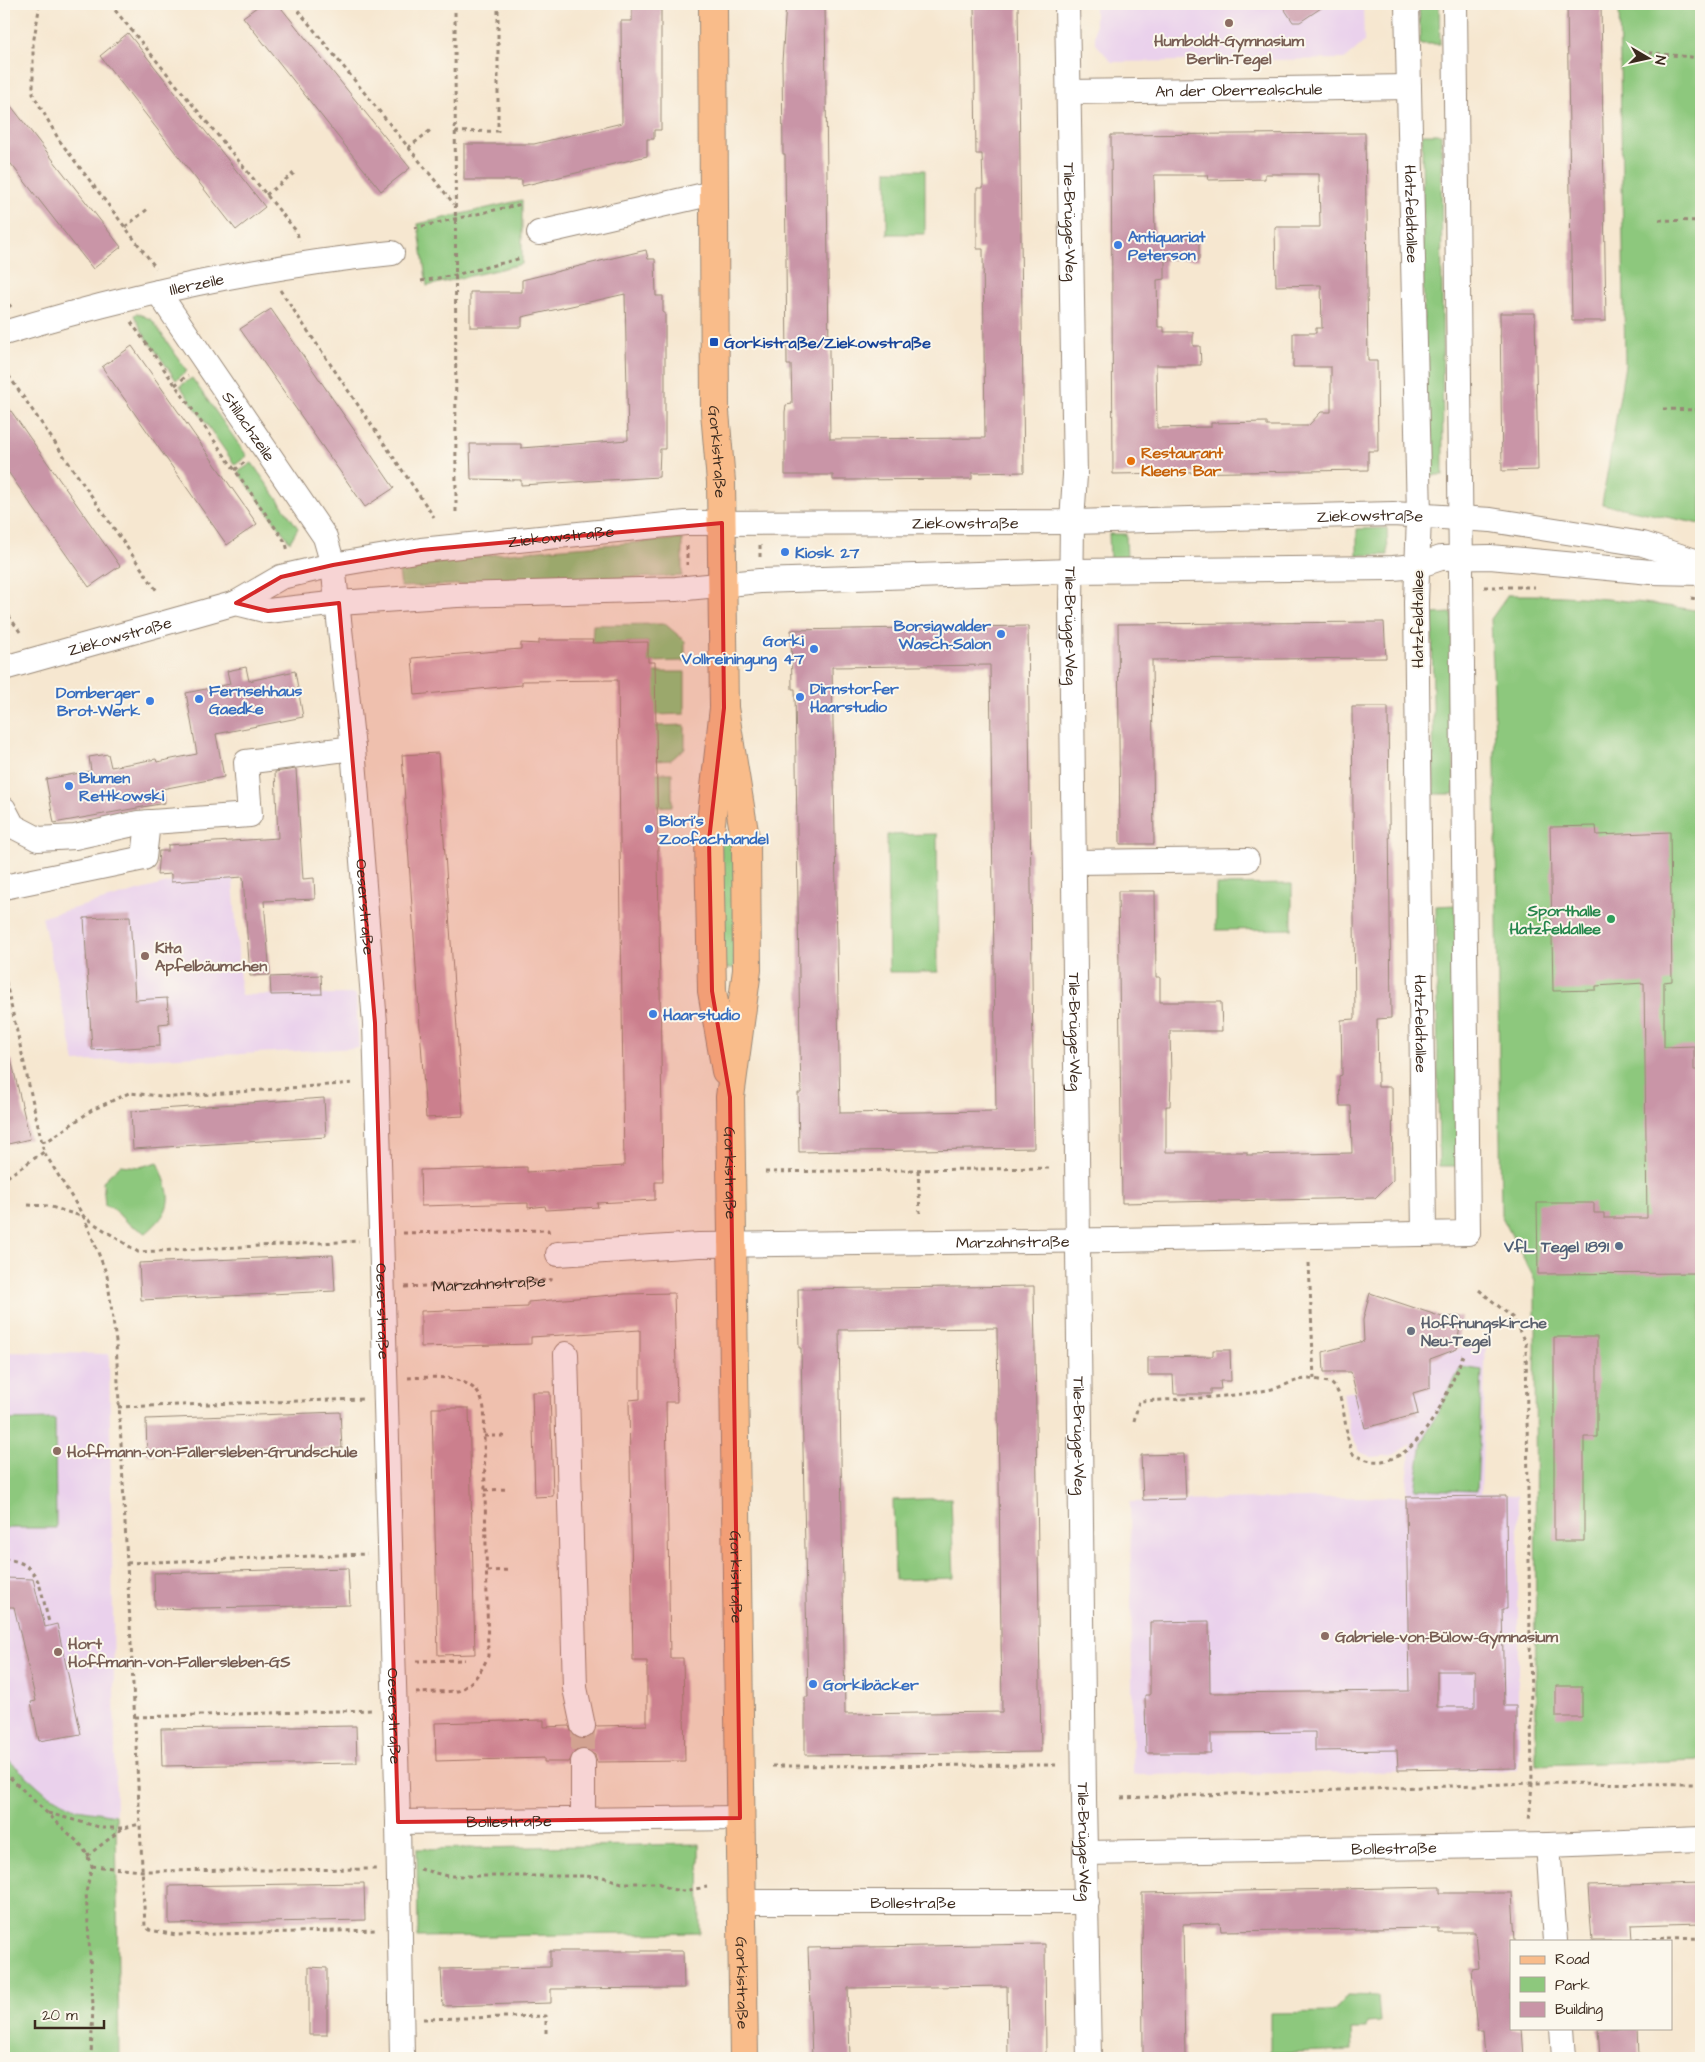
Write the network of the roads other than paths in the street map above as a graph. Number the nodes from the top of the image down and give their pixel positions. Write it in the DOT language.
graph roads {
  1 [pos="713,4"];
  2 [pos="1067,4"];
  3 [pos="1407,4"];
  4 [pos="1454,4"];
  5 [pos="1409,88"];
  6 [pos="1069,92"];
  7 [pos="713,193"];
  8 [pos="539,233"];
  9 [pos="392,253"];
  10 [pos="159,283"];
  11 [pos="4,333"];
  12 [pos="1419,515"];
  13 [pos="1460,518"];
  14 [pos="1072,522"];
  15 [pos="722,523"];
  16 [pos="1460,558"];
  17 [pos="1701,563"];
  18 [pos="334,565"];
  19 [pos="1417,566"];
  20 [pos="1071,571"];
  21 [pos="1701,573"];
  22 [pos="724,586"];
  23 [pos="236,603"];
  24 [pos="339,603"];
  25 [pos="4,668"];
  26 [pos="724,708"];
  27 [pos="353,748"];
  28 [pos="4,809"];
  29 [pos="148,822"];
  30 [pos="1247,860"];
  31 [pos="1074,862"];
  32 [pos="4,887"];
  33 [pos="730,1097"];
  34 [pos="1424,1234"];
  35 [pos="1077,1241"];
  36 [pos="732,1245"];
  37 [pos="558,1254"];
  38 [pos="566,1354"];
  39 [pos="583,1726"];
  40 [pos="583,1762"];
  41 [pos="740,1818"];
  42 [pos="583,1820"];
  43 [pos="398,1822"];
  44 [pos="1701,1839"];
  45 [pos="1548,1845"];
  46 [pos="1085,1853"];
  47 [pos="741,1902"];
  48 [pos="1087,1902"];
  49 [pos="1555,1940"];
  50 [pos="1562,2030"];
  51 [pos="402,2058"];
  52 [pos="744,2058"];
  53 [pos="1089,2058"];
  54 [pos="1564,2058"];
  1 -- 7 [label="main road, Gorkistraße"];
  2 -- 6 [label="street, Tile-Brügge-Weg"];
  3 -- 5 [label="street, Hatzfeldtallee"];
  4 -- 13 [label="street"];
  5 -- 6 [label="street, An der Oberrealschule"];
  5 -- 12 [label="street, Hatzfeldtallee"];
  6 -- 14 [label="street, Tile-Brügge-Weg"];
  7 -- 8 [label="street"];
  7 -- 15 [label="main road, Gorkistraße"];
  9 -- 10 [label="street, Illerzeile"];
  10 -- 11 [label="street, Illerzeile"];
  10 -- 18 [label="street, Stillachzeile"];
  12 -- 13 [label="street, Ziekowstraße"];
  12 -- 14 [label="street, Ziekowstraße"];
  12 -- 19 [label="street, Hatzfeldtallee"];
  13 -- 16 [label="street"];
  13 -- 17 [label="street, Ziekowstraße"];
  14 -- 15 [label="street, Ziekowstraße"];
  14 -- 20 [label="street, Tile-Brügge-Weg"];
  15 -- 18 [label="street, Ziekowstraße"];
  15 -- 22 [label="main road, Gorkistraße"];
  16 -- 19 [label="street, Ziekowstraße"];
  16 -- 21 [label="street, Ziekowstraße"];
  16 -- 34 [label="street, Marzahnstraße"];
  18 -- 23 [label="street, Ziekowstraße"];
  18 -- 24 [label="street, Oeserstraße"];
  19 -- 20 [label="street, Ziekowstraße"];
  19 -- 34 [label="street, Hatzfeldtallee"];
  20 -- 22 [label="street, Ziekowstraße"];
  20 -- 31 [label="street, Tile-Brügge-Weg"];
  22 -- 24 [label="street, Ziekowstraße"];
  22 -- 26 [label="main road, Gorkistraße"];
  23 -- 24 [label="street, Ziekowstraße"];
  23 -- 25 [label="street, Ziekowstraße"];
  24 -- 27 [label="street, Oeserstraße"];
  26 -- 33 [label="main road, Gorkistraße"];
  26 -- 33 [label="main road, Gorkistraße"];
  27 -- 29 [label="street"];
  27 -- 43 [label="street, Oeserstraße"];
  28 -- 29 [label="street"];
  29 -- 32 [label="street"];
  30 -- 31 [label="street"];
  31 -- 35 [label="street, Tile-Brügge-Weg"];
  33 -- 36 [label="main road, Gorkistraße"];
  34 -- 35 [label="street, Marzahnstraße"];
  35 -- 36 [label="street, Marzahnstraße"];
  35 -- 46 [label="street, Tile-Brügge-Weg"];
  36 -- 37 [label="street, Marzahnstraße"];
  36 -- 41 [label="main road, Gorkistraße"];
  38 -- 39 [label="street"];
  40 -- 42 [label="street"];
  41 -- 42 [label="street, Bollestraße"];
  41 -- 47 [label="main road, Gorkistraße"];
  42 -- 43 [label="street, Bollestraße"];
  43 -- 51 [label="street, Oeserstraße"];
  44 -- 45 [label="street, Bollestraße"];
  45 -- 46 [label="street, Bollestraße"];
  45 -- 49 [label="street"];
  46 -- 48 [label="street, Tile-Brügge-Weg"];
  47 -- 48 [label="street, Bollestraße"];
  47 -- 52 [label="main road, Gorkistraße"];
  48 -- 53 [label="street, Tile-Brügge-Weg"];
  50 -- 54 [label="street"];
}
